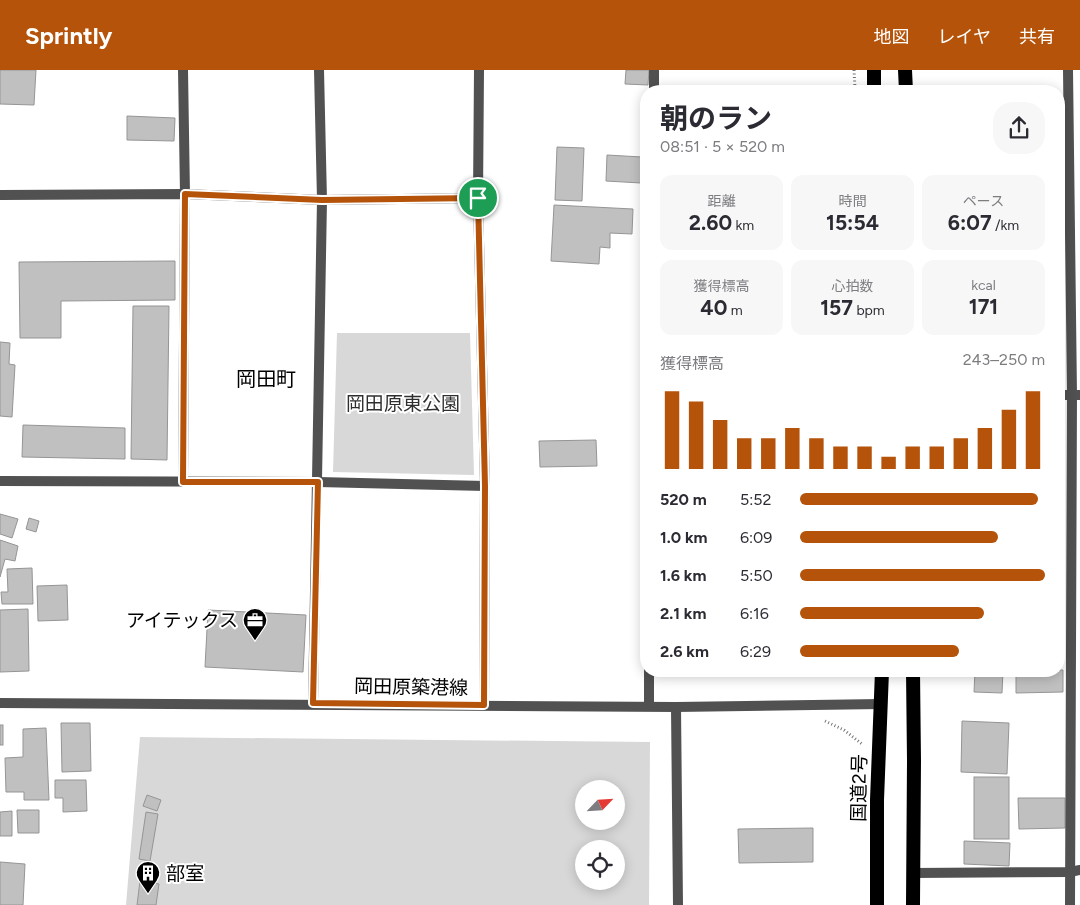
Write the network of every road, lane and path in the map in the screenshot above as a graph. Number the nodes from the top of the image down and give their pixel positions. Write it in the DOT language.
graph roads {
  1 [pos="183,70"];
  2 [pos="319,70"];
  3 [pos="479,70"];
  4 [pos="654,70"];
  5 [pos="854,70"];
  6 [pos="874,70"];
  7 [pos="905,70"];
  8 [pos="1068,70"];
  9 [pos="654,85"];
  10 [pos="855,85"];
  11 [pos="874,85"];
  12 [pos="906,85"];
  13 [pos="185,194"];
  14 [pos="0,196"];
  15 [pos="478,198"];
  16 [pos="322,200"];
  17 [pos="1076,395"];
  18 [pos="0,481"];
  19 [pos="183,482"];
  20 [pos="318,482"];
  21 [pos="485,486"];
  22 [pos="649,677"];
  23 [pos="882,677"];
  24 [pos="913,677"];
  25 [pos="0,703"];
  26 [pos="313,703"];
  27 [pos="881,704"];
  28 [pos="484,705"];
  29 [pos="649,706"];
  30 [pos="676,707"];
  31 [pos="833,725"];
  32 [pos="867,749"];
  33 [pos="1075,871"];
  34 [pos="913,873"];
  35 [pos="678,905"];
  36 [pos="877,905"];
  37 [pos="913,905"];
  38 [pos="1070,905"];
  1 -- 13 [label="street"];
  2 -- 16 [label="street"];
  3 -- 15 [label="street"];
  4 -- 9 [label="street"];
  5 -- 10 [label="path"];
  6 -- 11 [label="highway"];
  7 -- 12 [label="highway"];
  8 -- 17 [label="street"];
  13 -- 14 [label="street"];
  13 -- 16 [label="street"];
  13 -- 19 [label="street"];
  15 -- 16 [label="street"];
  15 -- 21 [label="street"];
  16 -- 20 [label="street"];
  17 -- 33 [label="street"];
  18 -- 19 [label="street"];
  19 -- 20 [label="street"];
  20 -- 21 [label="street"];
  20 -- 26 [label="street"];
  21 -- 28 [label="street"];
  22 -- 29 [label="street"];
  23 -- 27 [label="highway, 国道2号"];
  24 -- 34 [label="highway"];
  25 -- 26 [label="street, 岡田原築港線"];
  26 -- 28 [label="street, 岡田原築港線"];
  27 -- 30 [label="street, 岡田原築港線"];
  27 -- 36 [label="highway, 国道2号"];
  28 -- 29 [label="street, 岡田原築港線"];
  29 -- 30 [label="street, 岡田原築港線"];
  30 -- 35 [label="street"];
  31 -- 32 [label="path"];
  33 -- 34 [label="street"];
  33 -- 38 [label="street"];
  34 -- 37 [label="highway"];
}
